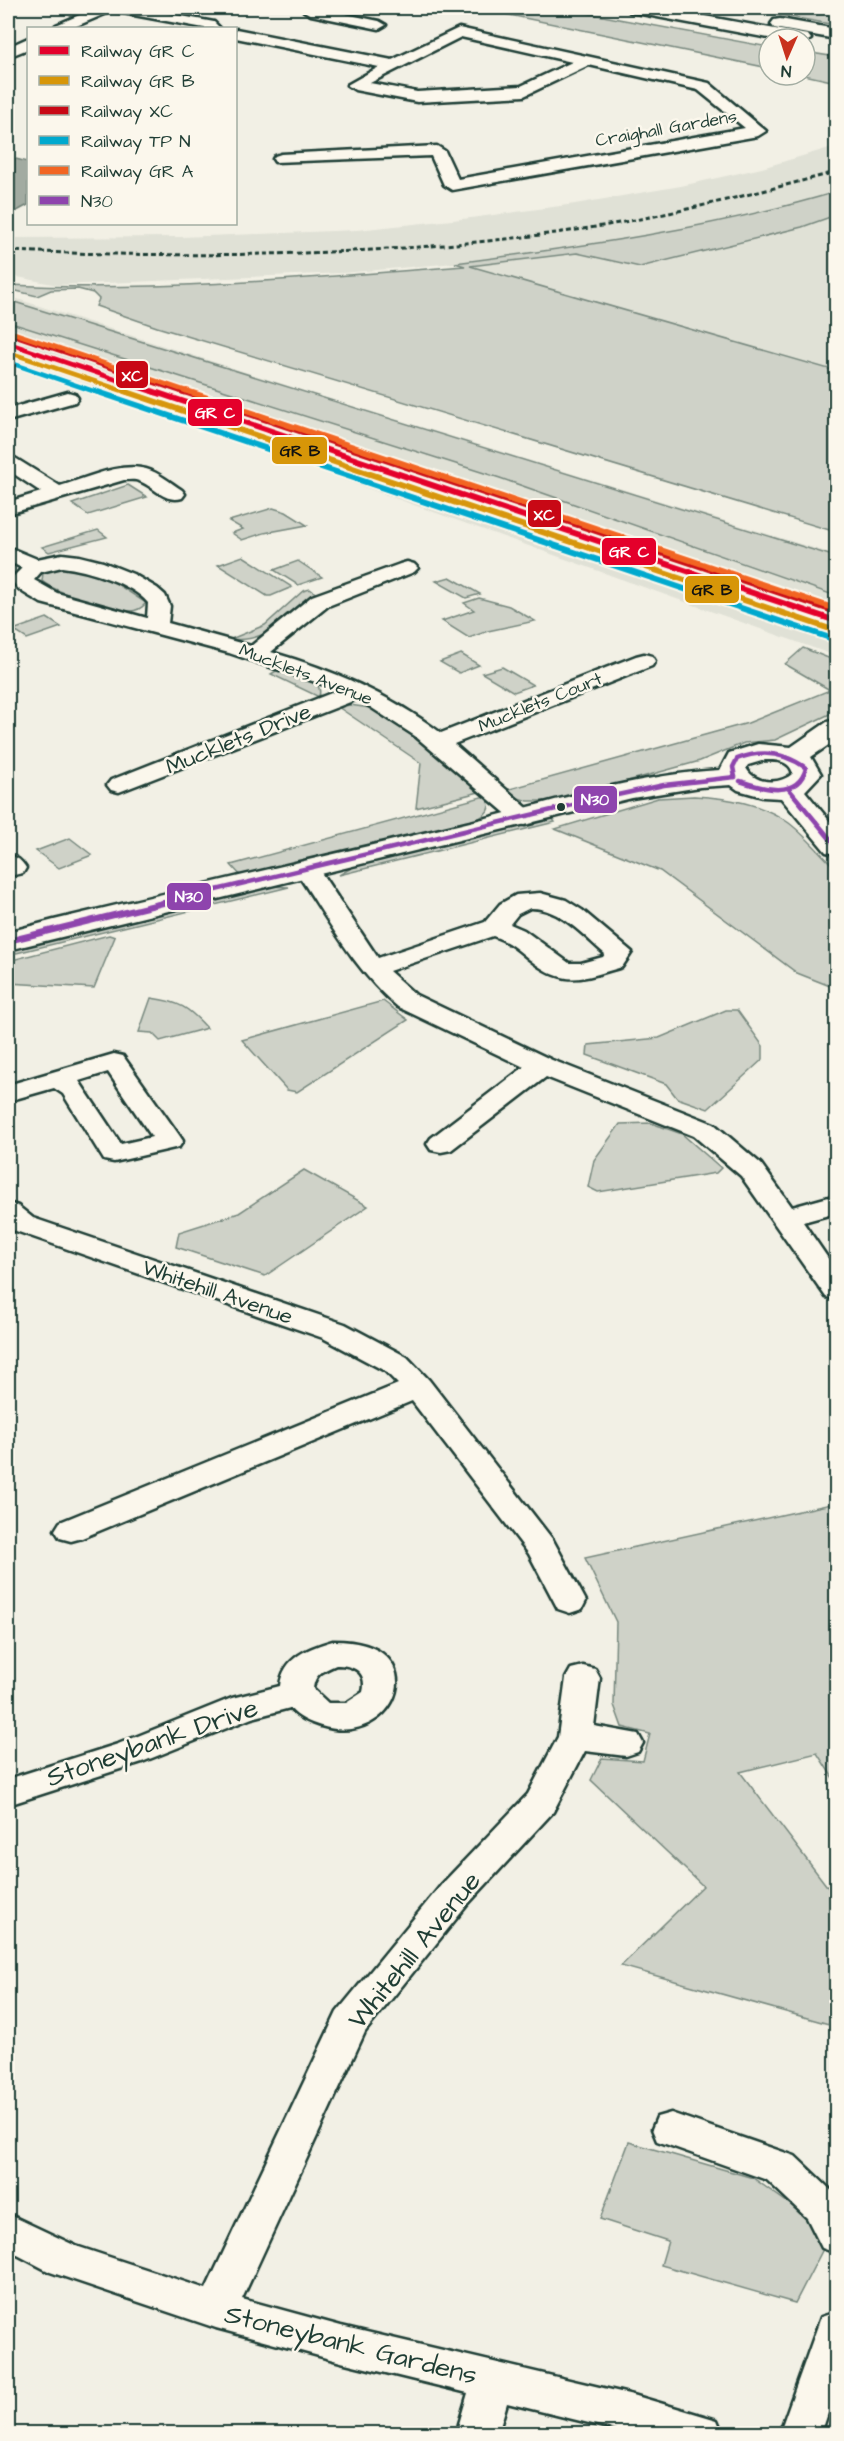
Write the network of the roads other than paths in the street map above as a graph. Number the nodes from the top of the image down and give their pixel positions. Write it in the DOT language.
graph roads {
  1 [pos="107,8"];
  2 [pos="117,8"];
  3 [pos="636,8"];
  4 [pos="693,8"];
  5 [pos="141,9"];
  6 [pos="311,11"];
  7 [pos="344,18"];
  8 [pos="379,25"];
  9 [pos="63,27"];
  10 [pos="212,27"];
  11 [pos="757,30"];
  12 [pos="237,34"];
  13 [pos="837,34"];
  14 [pos="8,41"];
  15 [pos="817,41"];
  16 [pos="27,44"];
  17 [pos="293,45"];
  18 [pos="837,45"];
  19 [pos="8,53"];
  20 [pos="588,60"];
  21 [pos="393,65"];
  22 [pos="281,159"];
  23 [pos="68,398"];
  24 [pos="8,415"];
  25 [pos="8,462"];
  26 [pos="56,492"];
  27 [pos="175,495"];
  28 [pos="8,508"];
  29 [pos="8,553"];
  30 [pos="37,567"];
  31 [pos="407,568"];
  32 [pos="156,626"];
  33 [pos="256,653"];
  34 [pos="644,661"];
  35 [pos="357,691"];
  36 [pos="837,728"];
  37 [pos="437,743"];
  38 [pos="794,757"];
  39 [pos="735,777"];
  40 [pos="119,785"];
  41 [pos="788,788"];
  42 [pos="525,818"];
  43 [pos="837,846"];
  44 [pos="307,870"];
  45 [pos="494,927"];
  46 [pos="8,941"];
  47 [pos="373,968"];
  48 [pos="543,1066"];
  49 [pos="58,1079"];
  50 [pos="8,1093"];
  51 [pos="441,1144"];
  52 [pos="837,1204"];
  53 [pos="8,1212"];
  54 [pos="786,1218"];
  55 [pos="837,1290"];
  56 [pos="418,1387"];
  57 [pos="71,1530"];
  58 [pos="570,1601"];
  59 [pos="584,1678"];
  60 [pos="296,1694"];
  61 [pos="575,1737"];
  62 [pos="626,1743"];
  63 [pos="8,1792"];
  64 [pos="687,2142"];
  65 [pos="8,2231"];
  66 [pos="837,2236"];
  67 [pos="216,2310"];
  68 [pos="837,2330"];
  69 [pos="493,2380"];
  70 [pos="477,2433"];
  71 [pos="702,2433"];
  72 [pos="800,2433"];
  1 -- 9 [label="street"];
  2 -- 5 [label="street"];
  3 -- 11 [label="street"];
  4 -- 13 [label="street"];
  5 -- 10 [label="street"];
  6 -- 7 [label="street"];
  7 -- 8 [label="street"];
  7 -- 17 [label="street"];
  12 -- 17 [label="street"];
  14 -- 16 [label="street"];
  15 -- 18 [label="street"];
  16 -- 19 [label="street"];
  17 -- 21 [label="street"];
  20 -- 21 [label="street, Craighall Gardens"];
  20 -- 21 [label="street, Craighall Gardens"];
  20 -- 22 [label="street, Craighall Gardens"];
  23 -- 24 [label="street"];
  25 -- 26 [label="street"];
  26 -- 27 [label="street"];
  26 -- 28 [label="street"];
  29 -- 30 [label="street"];
  30 -- 32 [label="street"];
  30 -- 32 [label="street, Mucklets Avenue"];
  31 -- 33 [label="street"];
  32 -- 33 [label="street, Mucklets Avenue"];
  33 -- 35 [label="street, Mucklets Avenue"];
  34 -- 37 [label="street, Mucklets Court"];
  35 -- 37 [label="street, Mucklets Avenue"];
  35 -- 40 [label="street, Mucklets Drive"];
  36 -- 38 [label="street"];
  37 -- 42 [label="street, Mucklets Avenue"];
  38 -- 39 [label="street"];
  38 -- 41 [label="street"];
  39 -- 41 [label="street"];
  39 -- 42 [label="street"];
  41 -- 43 [label="street"];
  42 -- 44 [label="street"];
  44 -- 46 [label="street"];
  44 -- 47 [label="street"];
  45 -- 47 [label="street"];
  47 -- 48 [label="street"];
  48 -- 51 [label="street"];
  48 -- 54 [label="street"];
  49 -- 50 [label="street"];
  52 -- 54 [label="street"];
  53 -- 56 [label="street, Whitehill Avenue"];
  54 -- 55 [label="street"];
  56 -- 57 [label="street"];
  56 -- 58 [label="street, Whitehill Avenue"];
  59 -- 61 [label="street, Whitehill Avenue"];
  60 -- 63 [label="street, Stoneybank Drive"];
  61 -- 62 [label="street"];
  61 -- 67 [label="street, Whitehill Avenue"];
  64 -- 66 [label="street"];
  65 -- 67 [label="street, Stoneybank Gardens"];
  67 -- 69 [label="street, Stoneybank Gardens"];
  68 -- 72 [label="street"];
  69 -- 70 [label="street"];
  69 -- 71 [label="street, Stoneybank Gardens"];
}
